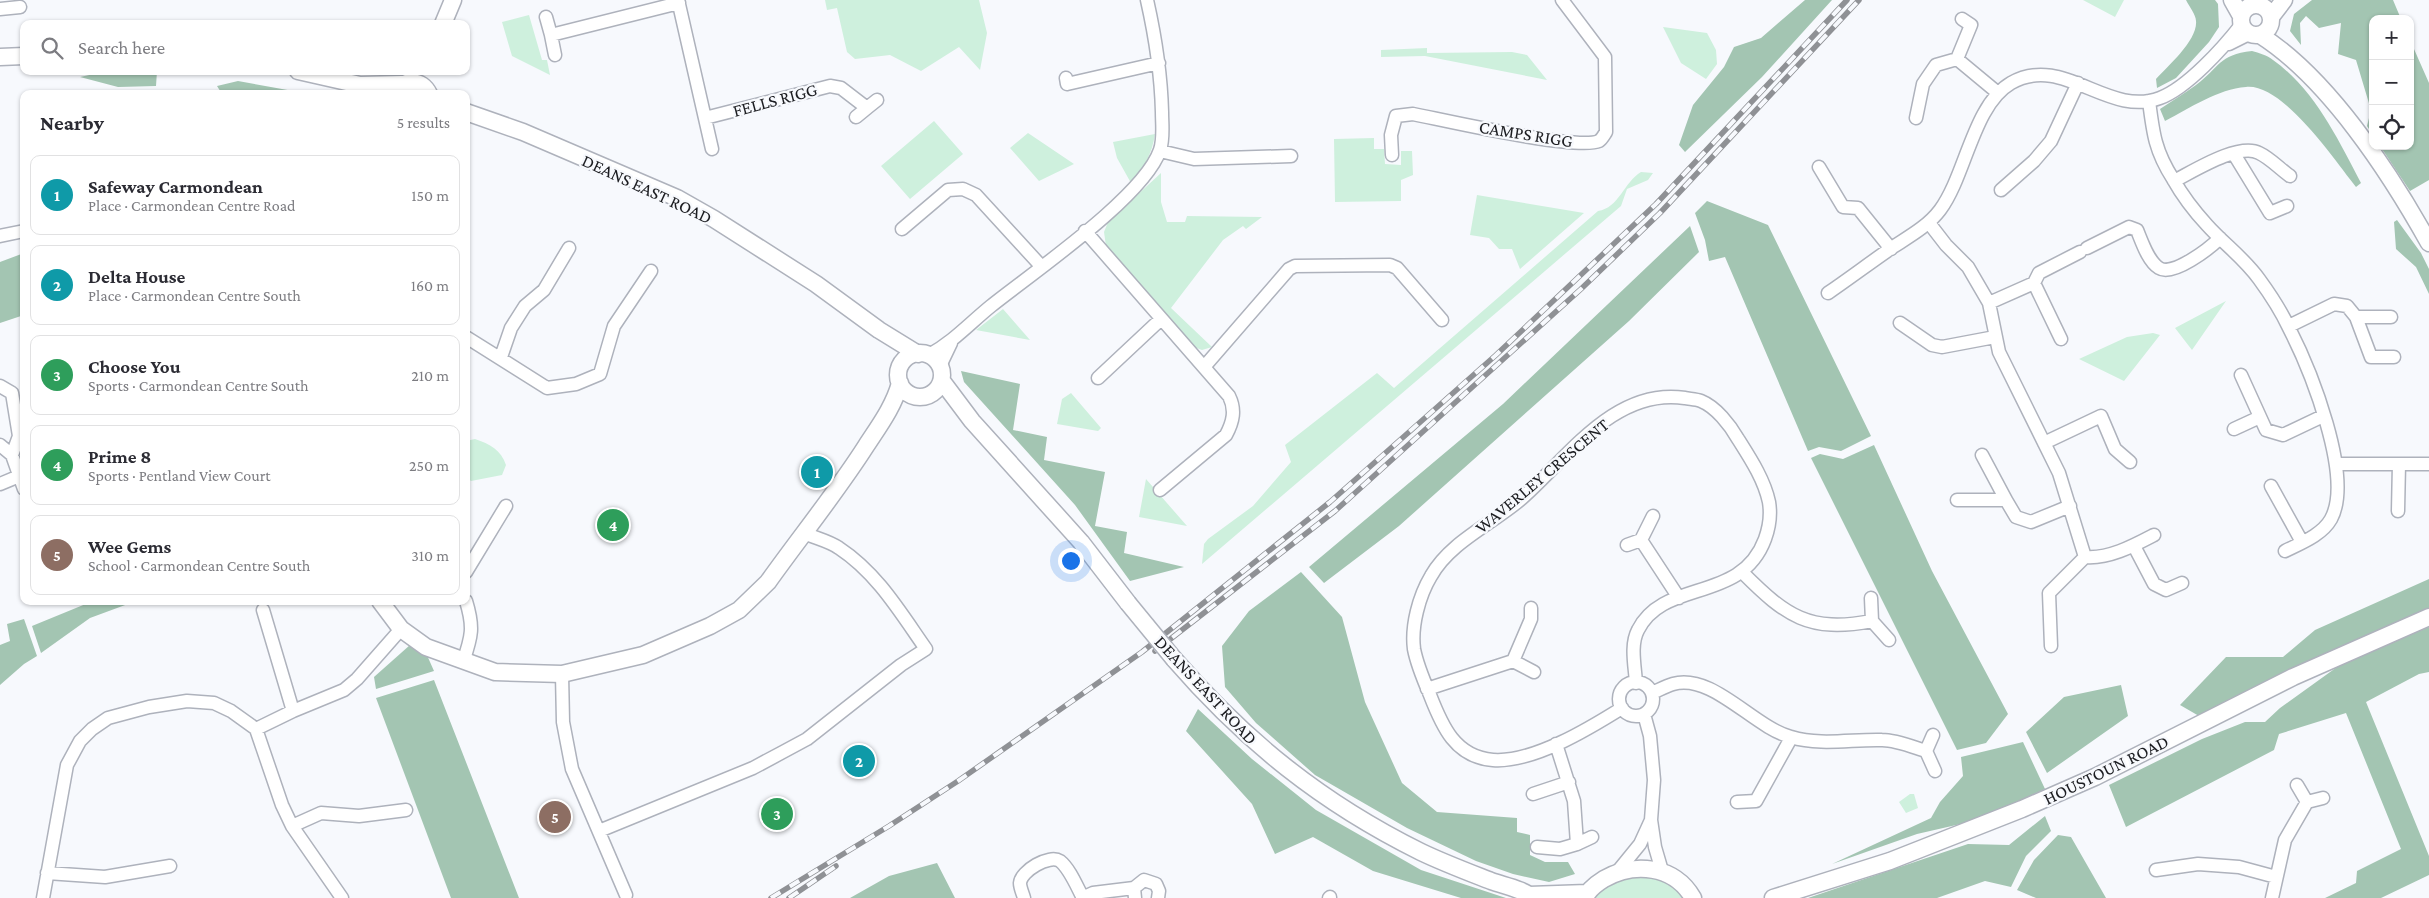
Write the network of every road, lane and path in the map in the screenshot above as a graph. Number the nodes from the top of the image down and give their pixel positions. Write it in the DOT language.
graph roads {
  1 [pos="453,0"];
  2 [pos="1147,0"];
  3 [pos="1562,0"];
  4 [pos="2232,0"];
  5 [pos="2284,0"];
  6 [pos="678,2"];
  7 [pos="20,7"];
  8 [pos="0,9"];
  9 [pos="2256,16"];
  10 [pos="546,17"];
  11 [pos="1962,19"];
  12 [pos="445,20"];
  13 [pos="551,35"];
  14 [pos="555,55"];
  15 [pos="20,56"];
  16 [pos="0,57"];
  17 [pos="1957,59"];
  18 [pos="1159,63"];
  19 [pos="316,75"];
  20 [pos="430,75"];
  21 [pos="1066,78"];
  22 [pos="407,83"];
  23 [pos="2078,83"];
  24 [pos="360,85"];
  25 [pos="369,90"];
  26 [pos="427,90"];
  27 [pos="428,90"];
  28 [pos="1998,93"];
  29 [pos="2149,101"];
  30 [pos="471,116"];
  31 [pos="856,117"];
  32 [pos="705,118"];
  33 [pos="1916,118"];
  34 [pos="712,149"];
  35 [pos="1160,151"];
  36 [pos="2234,154"];
  37 [pos="1392,155"];
  38 [pos="1291,156"];
  39 [pos="1819,167"];
  40 [pos="2290,176"];
  41 [pos="2174,181"];
  42 [pos="2001,190"];
  43 [pos="2287,206"];
  44 [pos="1929,223"];
  45 [pos="902,229"];
  46 [pos="20,232"];
  47 [pos="1085,232"];
  48 [pos="0,236"];
  49 [pos="2220,238"];
  50 [pos="2429,243"];
  51 [pos="569,248"];
  52 [pos="1891,249"];
  53 [pos="1041,266"];
  54 [pos="651,272"];
  55 [pos="2034,283"];
  56 [pos="1828,293"];
  57 [pos="1989,302"];
  58 [pos="2356,317"];
  59 [pos="2391,317"];
  60 [pos="1161,319"];
  61 [pos="1442,320"];
  62 [pos="1900,323"];
  63 [pos="2289,326"];
  64 [pos="879,330"];
  65 [pos="1995,337"];
  66 [pos="470,339"];
  67 [pos="2061,339"];
  68 [pos="501,357"];
  69 [pos="2394,358"];
  70 [pos="932,364"];
  71 [pos="1204,368"];
  72 [pos="2241,375"];
  73 [pos="900,376"];
  74 [pos="1098,378"];
  75 [pos="0,386"];
  76 [pos="922,397"];
  77 [pos="886,416"];
  78 [pos="2323,416"];
  79 [pos="2260,417"];
  80 [pos="972,421"];
  81 [pos="2234,429"];
  82 [pos="2044,443"];
  83 [pos="0,445"];
  84 [pos="12,455"];
  85 [pos="1982,455"];
  86 [pos="2130,462"];
  87 [pos="2336,464"];
  88 [pos="2399,464"];
  89 [pos="2429,464"];
  90 [pos="20,470"];
  91 [pos="20,475"];
  92 [pos="0,484"];
  93 [pos="2271,486"];
  94 [pos="1160,490"];
  95 [pos="1957,500"];
  96 [pos="2006,500"];
  97 [pos="506,506"];
  98 [pos="2070,506"];
  99 [pos="2398,511"];
  100 [pos="1653,516"];
  101 [pos="804,533"];
  102 [pos="2154,535"];
  103 [pos="1641,540"];
  104 [pos="2302,542"];
  105 [pos="1627,544"];
  106 [pos="2134,546"];
  107 [pos="2285,551"];
  108 [pos="2085,557"];
  109 [pos="470,565"];
  110 [pos="1743,573"];
  111 [pos="2182,583"];
  112 [pos="1679,598"];
  113 [pos="1870,598"];
  114 [pos="383,605"];
  115 [pos="467,605"];
  116 [pos="1531,608"];
  117 [pos="263,610"];
  118 [pos="2429,617"];
  119 [pos="1872,621"];
  120 [pos="401,630"];
  121 [pos="1889,640"];
  122 [pos="2051,646"];
  123 [pos="1513,661"];
  124 [pos="463,662"];
  125 [pos="1534,672"];
  126 [pos="562,674"];
  127 [pos="1636,683"];
  128 [pos="1427,689"];
  129 [pos="1652,693"];
  130 [pos="1622,708"];
  131 [pos="293,710"];
  132 [pos="1644,714"];
  133 [pos="256,729"];
  134 [pos="1933,735"];
  135 [pos="1791,738"];
  136 [pos="1556,744"];
  137 [pos="1926,751"];
  138 [pos="1935,771"];
  139 [pos="1569,782"];
  140 [pos="2297,785"];
  141 [pos="1534,794"];
  142 [pos="2323,798"];
  143 [pos="1737,802"];
  144 [pos="2307,802"];
  145 [pos="406,810"];
  146 [pos="1651,820"];
  147 [pos="292,826"];
  148 [pos="598,831"];
  149 [pos="1592,837"];
  150 [pos="1577,844"];
  151 [pos="1537,847"];
  152 [pos="170,866"];
  153 [pos="2156,870"];
  154 [pos="1618,871"];
  155 [pos="1662,871"];
  156 [pos="47,873"];
  157 [pos="2276,877"];
  158 [pos="626,895"];
  159 [pos="1134,895"];
  160 [pos="1586,895"];
  161 [pos="1531,896"];
  162 [pos="1695,897"];
  163 [pos="43,898"];
  164 [pos="342,898"];
  165 [pos="1024,898"];
  166 [pos="1082,898"];
  167 [pos="1158,898"];
  168 [pos="1772,898"];
  169 [pos="2272,898"];
  1 -- 12 [label="street"];
  2 -- 18 [label="street"];
  3 -- 37 [label="street, CAMPS RIGG"];
  4 -- 9 [label="street"];
  5 -- 9 [label="street"];
  6 -- 13 [label="street"];
  6 -- 32 [label="street"];
  7 -- 8 [label="street"];
  9 -- 29 [label="street"];
  9 -- 50 [label="street"];
  10 -- 13 [label="street"];
  11 -- 17 [label="street"];
  13 -- 14 [label="street"];
  15 -- 16 [label="street"];
  17 -- 28 [label="street"];
  17 -- 33 [label="street"];
  18 -- 21 [label="street"];
  18 -- 35 [label="street"];
  19 -- 24 [label="street"];
  20 -- 27 [label="street"];
  22 -- 24 [label="street"];
  22 -- 26 [label="street"];
  23 -- 28 [label="street"];
  23 -- 29 [label="street"];
  23 -- 42 [label="street"];
  24 -- 25 [label="street"];
  28 -- 44 [label="street"];
  29 -- 41 [label="street"];
  30 -- 64 [label="street, DEANS EAST ROAD"];
  31 -- 32 [label="street, FELLS RIGG"];
  32 -- 34 [label="street"];
  35 -- 38 [label="street"];
  35 -- 47 [label="street"];
  36 -- 40 [label="street"];
  36 -- 41 [label="street"];
  36 -- 43 [label="street"];
  39 -- 52 [label="street"];
  41 -- 49 [label="street"];
  44 -- 52 [label="street"];
  44 -- 57 [label="street"];
  45 -- 53 [label="street"];
  46 -- 48 [label="street"];
  47 -- 53 [label="street"];
  47 -- 60 [label="street"];
  49 -- 55 [label="street"];
  49 -- 63 [label="street"];
  51 -- 68 [label="street"];
  52 -- 56 [label="street"];
  53 -- 70 [label="street"];
  54 -- 68 [label="street"];
  55 -- 57 [label="street"];
  55 -- 67 [label="street"];
  57 -- 65 [label="street"];
  58 -- 59 [label="street"];
  58 -- 63 [label="street"];
  58 -- 69 [label="street"];
  60 -- 71 [label="street"];
  60 -- 74 [label="street"];
  61 -- 71 [label="street"];
  62 -- 65 [label="street"];
  63 -- 78 [label="street"];
  64 -- 70 [label="street, DEANS EAST ROAD"];
  64 -- 73 [label="street, DEANS EAST ROAD"];
  65 -- 82 [label="street"];
  66 -- 68 [label="street"];
  70 -- 73 [label="street"];
  70 -- 76 [label="street"];
  70 -- 80 [label="street, DEANS EAST ROAD"];
  71 -- 94 [label="street"];
  72 -- 79 [label="street"];
  73 -- 76 [label="street"];
  73 -- 77 [label="street"];
  75 -- 84 [label="street"];
  76 -- 77 [label="street"];
  76 -- 80 [label="street, DEANS EAST ROAD"];
  77 -- 101 [label="street"];
  78 -- 79 [label="street"];
  78 -- 87 [label="street"];
  79 -- 81 [label="street"];
  80 -- 161 [label="street, DEANS EAST ROAD, bridge"];
  82 -- 86 [label="street"];
  82 -- 98 [label="street"];
  83 -- 84 [label="street"];
  84 -- 90 [label="street"];
  85 -- 96 [label="street"];
  87 -- 88 [label="street"];
  87 -- 104 [label="street"];
  88 -- 89 [label="street"];
  88 -- 99 [label="street"];
  91 -- 92 [label="street"];
  93 -- 104 [label="street"];
  95 -- 96 [label="street"];
  96 -- 98 [label="street"];
  97 -- 109 [label="street"];
  98 -- 108 [label="street"];
  100 -- 103 [label="street"];
  101 -- 126 [label="street"];
  101 -- 148 [label="street"];
  102 -- 106 [label="street"];
  103 -- 105 [label="street"];
  103 -- 112 [label="street"];
  104 -- 107 [label="street"];
  106 -- 108 [label="street"];
  106 -- 111 [label="street"];
  108 -- 122 [label="street"];
  110 -- 112 [label="street"];
  110 -- 119 [label="street"];
  110 -- 128 [label="street, WAVERLEY CRESCENT"];
  112 -- 127 [label="street"];
  113 -- 119 [label="street"];
  114 -- 120 [label="street"];
  115 -- 124 [label="street"];
  116 -- 123 [label="street"];
  117 -- 131 [label="street"];
  118 -- 168 [label="street, HOUSTOUN ROAD"];
  119 -- 121 [label="street"];
  120 -- 124 [label="street"];
  120 -- 131 [label="street"];
  123 -- 125 [label="street"];
  123 -- 128 [label="street"];
  124 -- 126 [label="street"];
  126 -- 148 [label="street"];
  127 -- 129 [label="street"];
  127 -- 130 [label="street"];
  128 -- 136 [label="street, WAVERLEY CRESCENT"];
  129 -- 132 [label="street"];
  129 -- 135 [label="street"];
  130 -- 132 [label="street"];
  130 -- 136 [label="street, WAVERLEY CRESCENT"];
  131 -- 133 [label="street"];
  132 -- 146 [label="street"];
  133 -- 147 [label="street"];
  133 -- 156 [label="street"];
  134 -- 137 [label="street"];
  135 -- 137 [label="street"];
  135 -- 143 [label="street"];
  136 -- 139 [label="street"];
  137 -- 138 [label="street"];
  139 -- 141 [label="street"];
  139 -- 150 [label="street"];
  140 -- 144 [label="street"];
  142 -- 144 [label="street"];
  144 -- 157 [label="street"];
  145 -- 147 [label="street"];
  146 -- 154 [label="street"];
  146 -- 155 [label="street"];
  147 -- 164 [label="street"];
  148 -- 158 [label="street"];
  149 -- 150 [label="street"];
  150 -- 151 [label="street"];
  152 -- 156 [label="street"];
  153 -- 157 [label="street"];
  154 -- 155 [label="street"];
  154 -- 160 [label="street"];
  155 -- 162 [label="street"];
  156 -- 163 [label="street"];
  157 -- 169 [label="street"];
  159 -- 166 [label="street"];
  159 -- 167 [label="street"];
  160 -- 161 [label="street, DEANS EAST ROAD"];
  165 -- 166 [label="street"];
}
